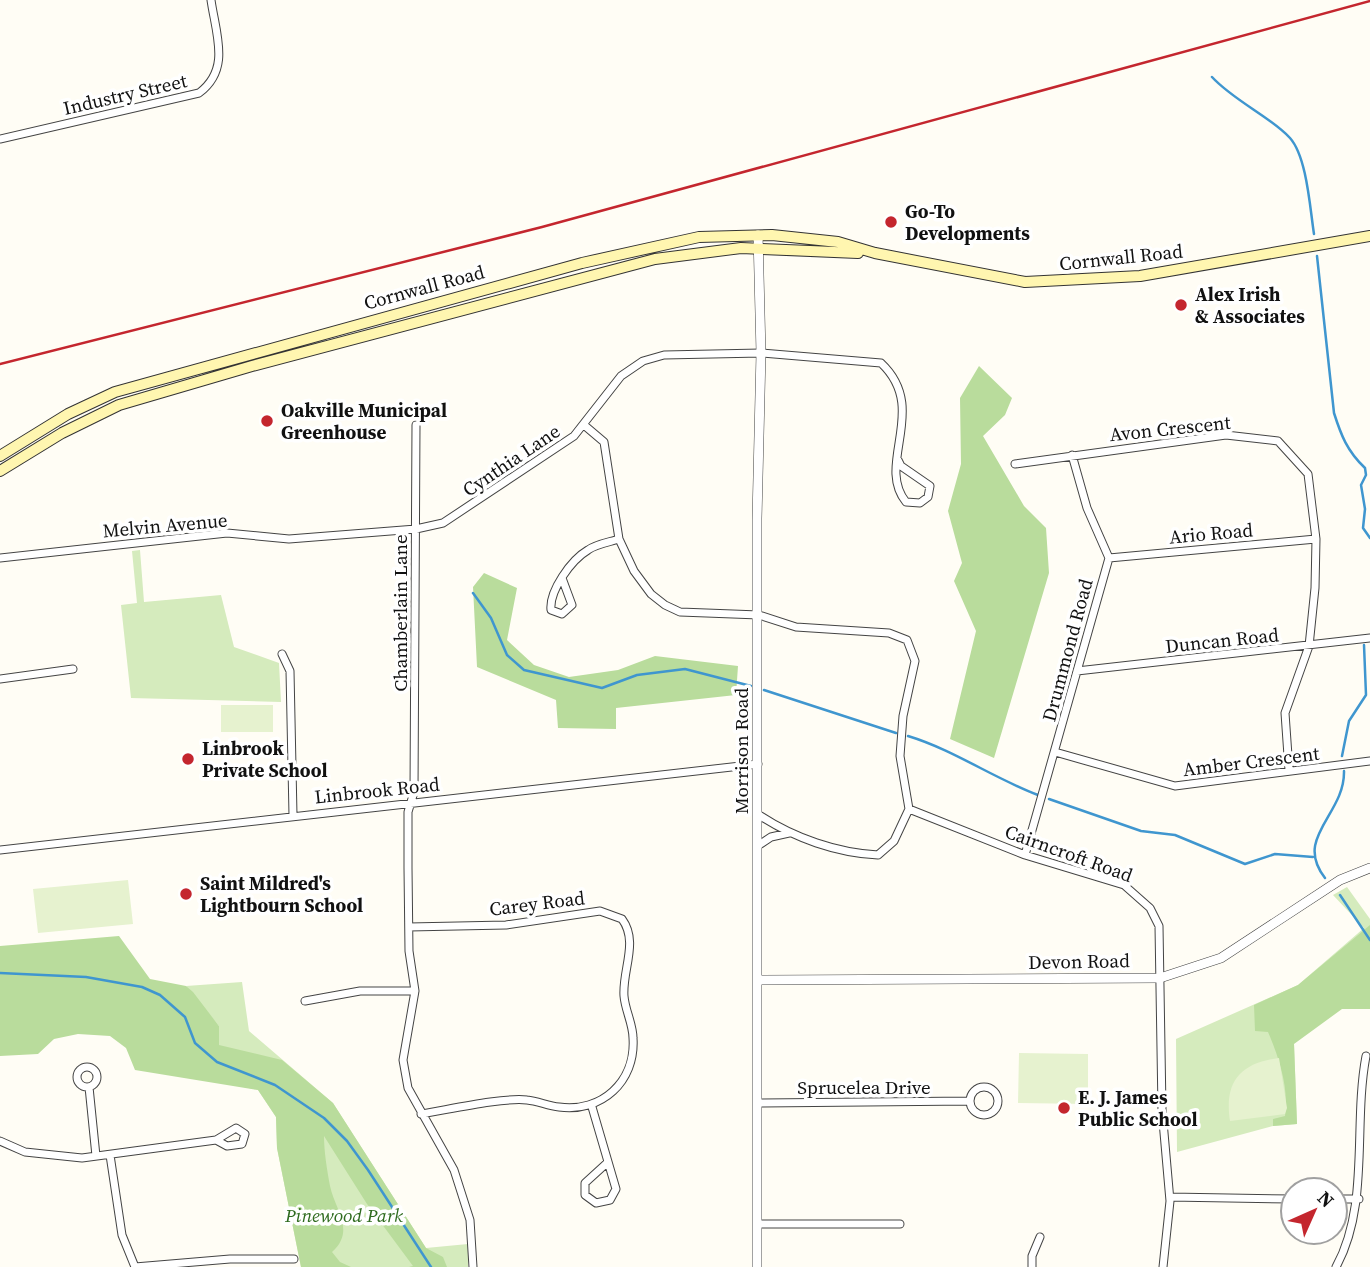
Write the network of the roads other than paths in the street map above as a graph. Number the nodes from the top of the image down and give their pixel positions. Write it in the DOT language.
graph roads {
  1 [pos="211,0"];
  2 [pos="0,139"];
  3 [pos="758,235"];
  4 [pos="1370,236"];
  5 [pos="759,248"];
  6 [pos="875,253"];
  7 [pos="761,353"];
  8 [pos="416,425"];
  9 [pos="584,425"];
  10 [pos="1072,455"];
  11 [pos="0,456"];
  12 [pos="898,460"];
  13 [pos="1016,464"];
  14 [pos="0,471"];
  15 [pos="416,529"];
  16 [pos="619,539"];
  17 [pos="1316,540"];
  18 [pos="0,558"];
  19 [pos="1109,558"];
  20 [pos="562,579"];
  21 [pos="759,615"];
  22 [pos="1370,638"];
  23 [pos="1309,646"];
  24 [pos="282,654"];
  25 [pos="73,669"];
  26 [pos="1077,671"];
  27 [pos="0,679"];
  28 [pos="1055,752"];
  29 [pos="1370,761"];
  30 [pos="758,764"];
  31 [pos="1289,770"];
  32 [pos="412,802"];
  33 [pos="909,809"];
  34 [pos="293,815"];
  35 [pos="759,815"];
  36 [pos="789,833"];
  37 [pos="759,845"];
  38 [pos="0,850"];
  39 [pos="1025,855"];
  40 [pos="1370,868"];
  41 [pos="409,928"];
  42 [pos="1160,978"];
  43 [pos="760,980"];
  44 [pos="415,991"];
  45 [pos="305,1001"];
  46 [pos="1366,1056"];
  47 [pos="89,1087"];
  48 [pos="970,1101"];
  49 [pos="758,1103"];
  50 [pos="592,1107"];
  51 [pos="421,1114"];
  52 [pos="216,1140"];
  53 [pos="0,1141"];
  54 [pos="110,1155"];
  55 [pos="96,1156"];
  56 [pos="608,1162"];
  57 [pos="1170,1197"];
  58 [pos="1279,1199"];
  59 [pos="1349,1199"];
  60 [pos="1359,1199"];
  61 [pos="758,1224"];
  62 [pos="900,1224"];
  63 [pos="1040,1237"];
  64 [pos="294,1259"];
  65 [pos="230,1263"];
  66 [pos="135,1267"];
  67 [pos="473,1267"];
  68 [pos="757,1267"];
  69 [pos="1032,1267"];
  70 [pos="1163,1267"];
  71 [pos="1336,1267"];
  1 -- 2 [label="street, Industry Street"];
  3 -- 5 [label="street, Morrison Road"];
  3 -- 6 [label="main road, Cornwall Road"];
  3 -- 11 [label="main road, Cornwall Road"];
  4 -- 6 [label="main road, Cornwall Road"];
  5 -- 6 [label="main road, Cornwall Road"];
  5 -- 7 [label="street, Morrison Road"];
  5 -- 14 [label="main road, Cornwall Road"];
  7 -- 9 [label="street, Cynthia Lane"];
  7 -- 12 [label="street, Cynthia Lane"];
  7 -- 21 [label="street, Morrison Road"];
  8 -- 15 [label="street, Chamberlain Lane"];
  9 -- 15 [label="street, Cynthia Lane"];
  9 -- 16 [label="street"];
  10 -- 13 [label="street, Avon Crescent"];
  10 -- 17 [label="street, Avon Crescent"];
  10 -- 19 [label="street, Drummond Road"];
  12 -- 12 [label="street"];
  15 -- 18 [label="street, Melvin Avenue"];
  15 -- 32 [label="street, Chamberlain Lane"];
  16 -- 20 [label="street"];
  16 -- 21 [label="street"];
  17 -- 19 [label="street, Ario Road"];
  17 -- 23 [label="street, Avon Crescent"];
  19 -- 26 [label="street, Drummond Road"];
  20 -- 20 [label="street"];
  21 -- 30 [label="street, Morrison Road"];
  21 -- 33 [label="street"];
  22 -- 23 [label="street, Duncan Road"];
  23 -- 26 [label="street, Duncan Road"];
  23 -- 31 [label="street, Avon Crescent"];
  24 -- 34 [label="street"];
  25 -- 27 [label="street"];
  26 -- 28 [label="street, Drummond Road"];
  28 -- 31 [label="street, Amber Crescent"];
  28 -- 39 [label="street, Drummond Road"];
  29 -- 31 [label="street, Amber Crescent"];
  30 -- 32 [label="street, Linbrook Road"];
  30 -- 35 [label="street, Morrison Road"];
  32 -- 34 [label="street, Linbrook Road"];
  32 -- 41 [label="street, Chamberlain Lane"];
  33 -- 36 [label="street"];
  33 -- 39 [label="street, Cairncroft Road"];
  34 -- 38 [label="street, Linbrook Road"];
  35 -- 36 [label="street"];
  35 -- 37 [label="street, Morrison Road"];
  36 -- 37 [label="street"];
  37 -- 43 [label="street, Morrison Road"];
  39 -- 42 [label="street, Cairncroft Road"];
  40 -- 42 [label="street, Devon Road"];
  41 -- 44 [label="street, Chamberlain Lane"];
  41 -- 50 [label="street, Carey Road"];
  42 -- 43 [label="street, Devon Road"];
  42 -- 57 [label="street, Cairncroft Road"];
  43 -- 49 [label="street, Morrison Road"];
  44 -- 45 [label="street"];
  44 -- 51 [label="street, Chamberlain Lane"];
  46 -- 60 [label="street"];
  47 -- 55 [label="street"];
  48 -- 49 [label="street, Sprucelea Drive"];
  49 -- 61 [label="street, Morrison Road"];
  50 -- 51 [label="street"];
  50 -- 56 [label="street"];
  51 -- 67 [label="street, Chamberlain Lane"];
  52 -- 54 [label="street"];
  53 -- 55 [label="street"];
  54 -- 55 [label="street"];
  54 -- 66 [label="street"];
  56 -- 56 [label="street"];
  57 -- 58 [label="street"];
  57 -- 70 [label="street, Cairncroft Road"];
  59 -- 60 [label="street"];
  60 -- 71 [label="street"];
  61 -- 62 [label="street"];
  61 -- 68 [label="street, Morrison Road"];
  63 -- 69 [label="street"];
  64 -- 65 [label="street"];
  65 -- 66 [label="street"];
}
